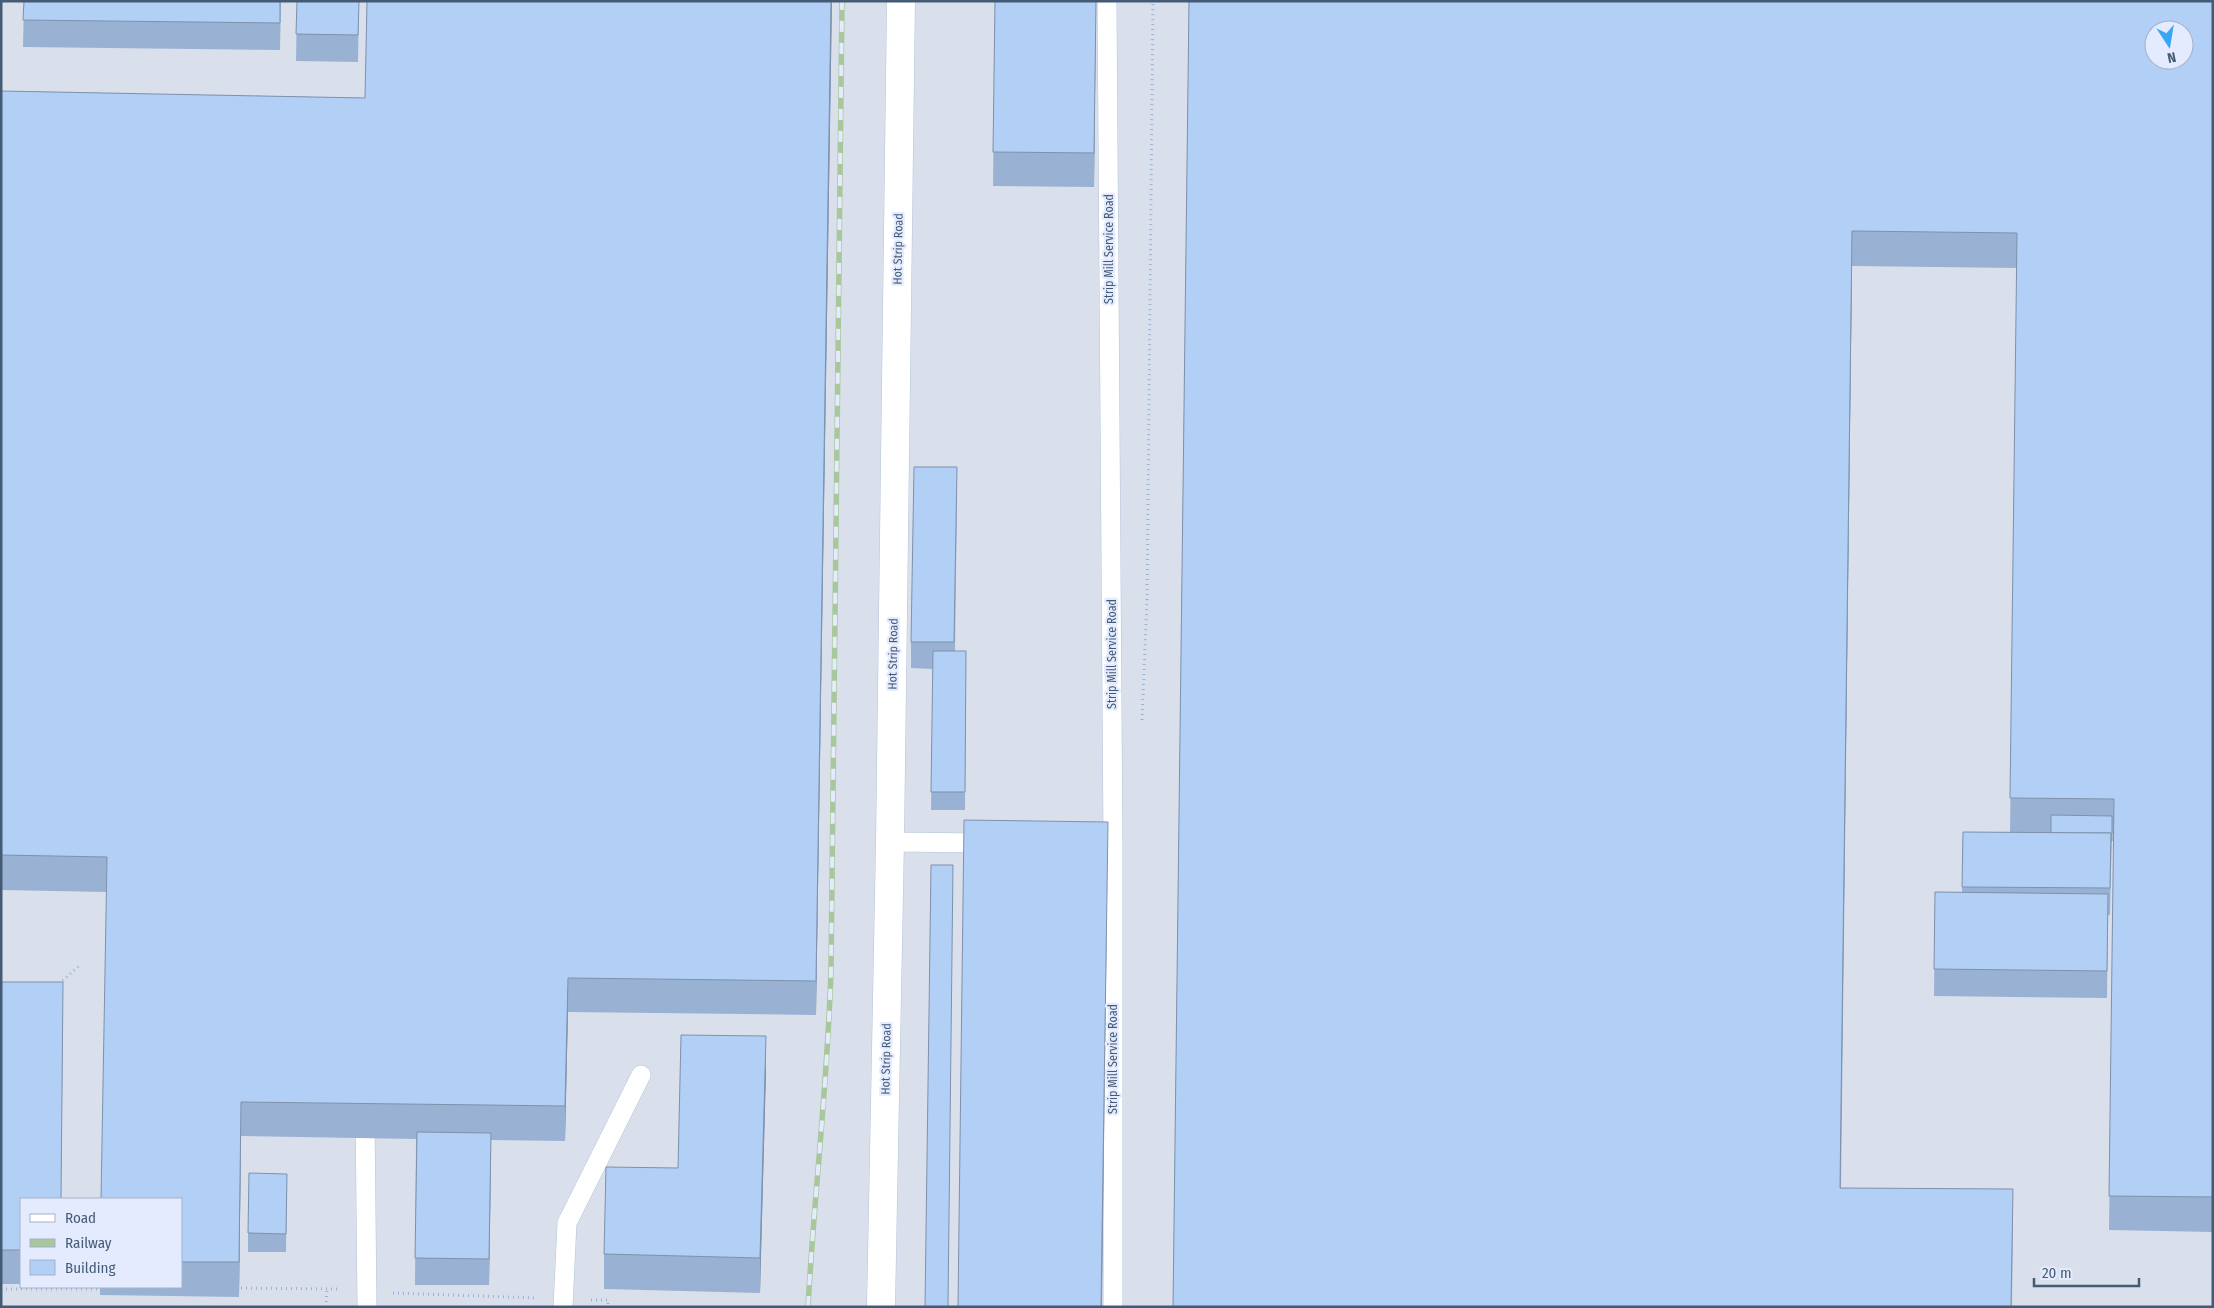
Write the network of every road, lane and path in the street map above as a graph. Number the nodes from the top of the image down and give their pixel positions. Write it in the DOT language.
graph roads {
  1 [pos="901,1"];
  2 [pos="1107,1"];
  3 [pos="1154,1"];
  4 [pos="1142,725"];
  5 [pos="890,842"];
  6 [pos="1007,843"];
  7 [pos="1094,844"];
  8 [pos="1113,844"];
  9 [pos="81,964"];
  10 [pos="54,990"];
  11 [pos="641,1075"];
  12 [pos="364,1092"];
  13 [pos="235,1288"];
  14 [pos="327,1288"];
  15 [pos="1,1289"];
  16 [pos="111,1289"];
  17 [pos="367,1299"];
  18 [pos="563,1303"];
  19 [pos="326,1307"];
  20 [pos="608,1307"];
  21 [pos="881,1307"];
  22 [pos="1113,1307"];
  1 -- 5 [label="street, Hot Strip Road"];
  2 -- 8 [label="lane, Strip Mill Service Road"];
  3 -- 4 [label="path"];
  5 -- 6 [label="lane"];
  5 -- 21 [label="street, Hot Strip Road"];
  7 -- 8 [label="lane"];
  8 -- 22 [label="lane, Strip Mill Service Road"];
  9 -- 10 [label="path"];
  11 -- 18 [label="lane"];
  12 -- 17 [label="lane"];
  13 -- 14 [label="path"];
  14 -- 17 [label="path"];
  14 -- 19 [label="path"];
  15 -- 16 [label="path"];
  17 -- 18 [label="path"];
  18 -- 20 [label="path"];
}
